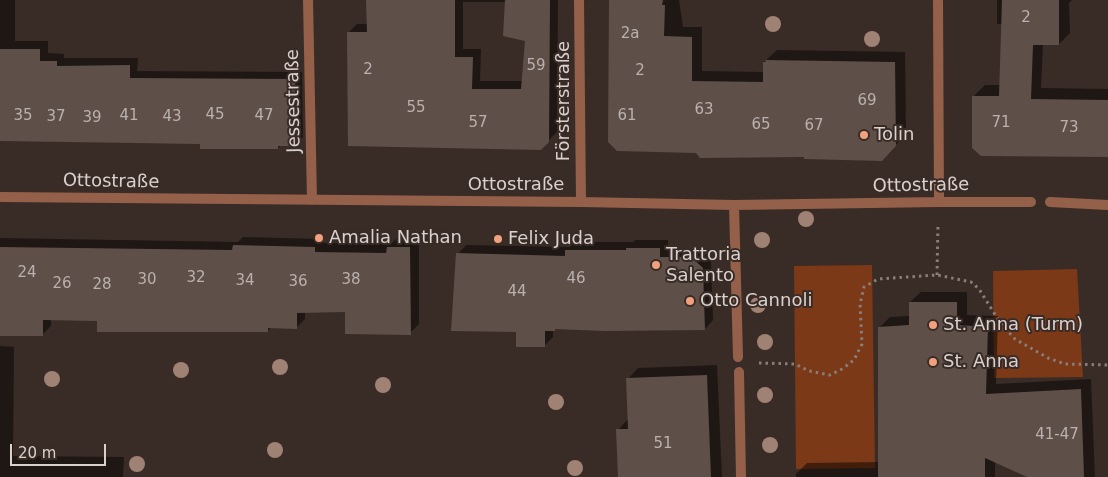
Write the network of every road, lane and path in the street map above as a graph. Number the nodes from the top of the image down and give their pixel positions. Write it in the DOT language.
graph roads {
  1 [pos="308,0"];
  2 [pos="580,0"];
  3 [pos="938,0"];
  4 [pos="0,197"];
  5 [pos="312,200"];
  6 [pos="581,202"];
  7 [pos="939,202"];
  8 [pos="1032,202"];
  9 [pos="1050,202"];
  10 [pos="1108,205"];
  11 [pos="734,206"];
  12 [pos="938,234"];
  13 [pos="937,276"];
  14 [pos="738,357"];
  15 [pos="756,363"];
  16 [pos="1108,365"];
  17 [pos="739,372"];
  18 [pos="742,477"];
  1 -- 5 [label="street, Jessestraße"];
  2 -- 6 [label="street, Försterstraße"];
  3 -- 7 [label="street"];
  4 -- 5 [label="street, Ottostraße"];
  5 -- 6 [label="street, Ottostraße"];
  6 -- 11 [label="street, Ottostraße"];
  7 -- 8 [label="street, Ottostraße"];
  7 -- 11 [label="street, Ottostraße"];
  9 -- 10 [label="street"];
  11 -- 14 [label="street"];
  12 -- 13 [label="path"];
  13 -- 15 [label="path"];
  13 -- 16 [label="path"];
  17 -- 18 [label="street"];
}
